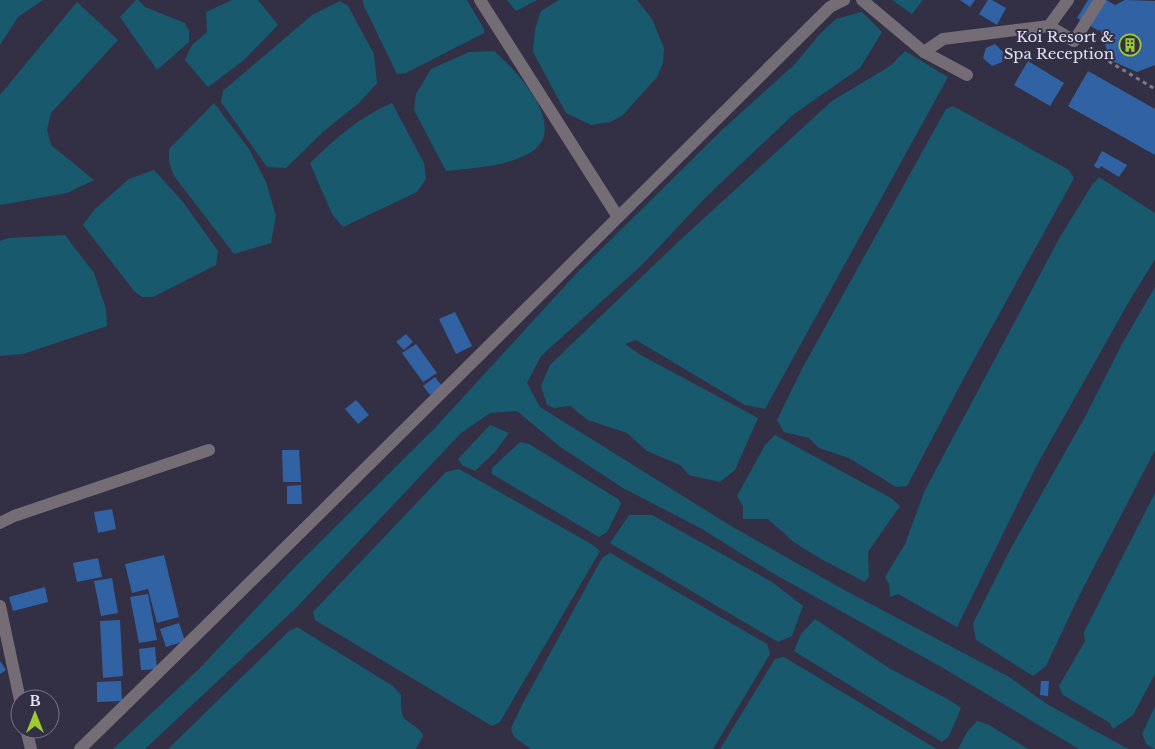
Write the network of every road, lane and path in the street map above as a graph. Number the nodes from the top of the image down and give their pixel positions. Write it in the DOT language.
graph roads {
  1 [pos="480,0"];
  2 [pos="844,0"];
  3 [pos="862,0"];
  4 [pos="1068,0"];
  5 [pos="1100,0"];
  6 [pos="1049,26"];
  7 [pos="1074,41"];
  8 [pos="924,52"];
  9 [pos="967,75"];
  10 [pos="1155,88"];
  11 [pos="618,216"];
  12 [pos="209,450"];
  13 [pos="0,523"];
  14 [pos="0,606"];
  15 [pos="18,689"];
  16 [pos="80,749"];
  1 -- 11 [label="street"];
  2 -- 11 [label="street"];
  3 -- 8 [label="street"];
  4 -- 6 [label="street"];
  5 -- 7 [label="street"];
  6 -- 7 [label="street"];
  6 -- 8 [label="street"];
  7 -- 10 [label="path"];
  8 -- 9 [label="street"];
  11 -- 16 [label="street"];
  12 -- 13 [label="street"];
  14 -- 15 [label="street"];
}
